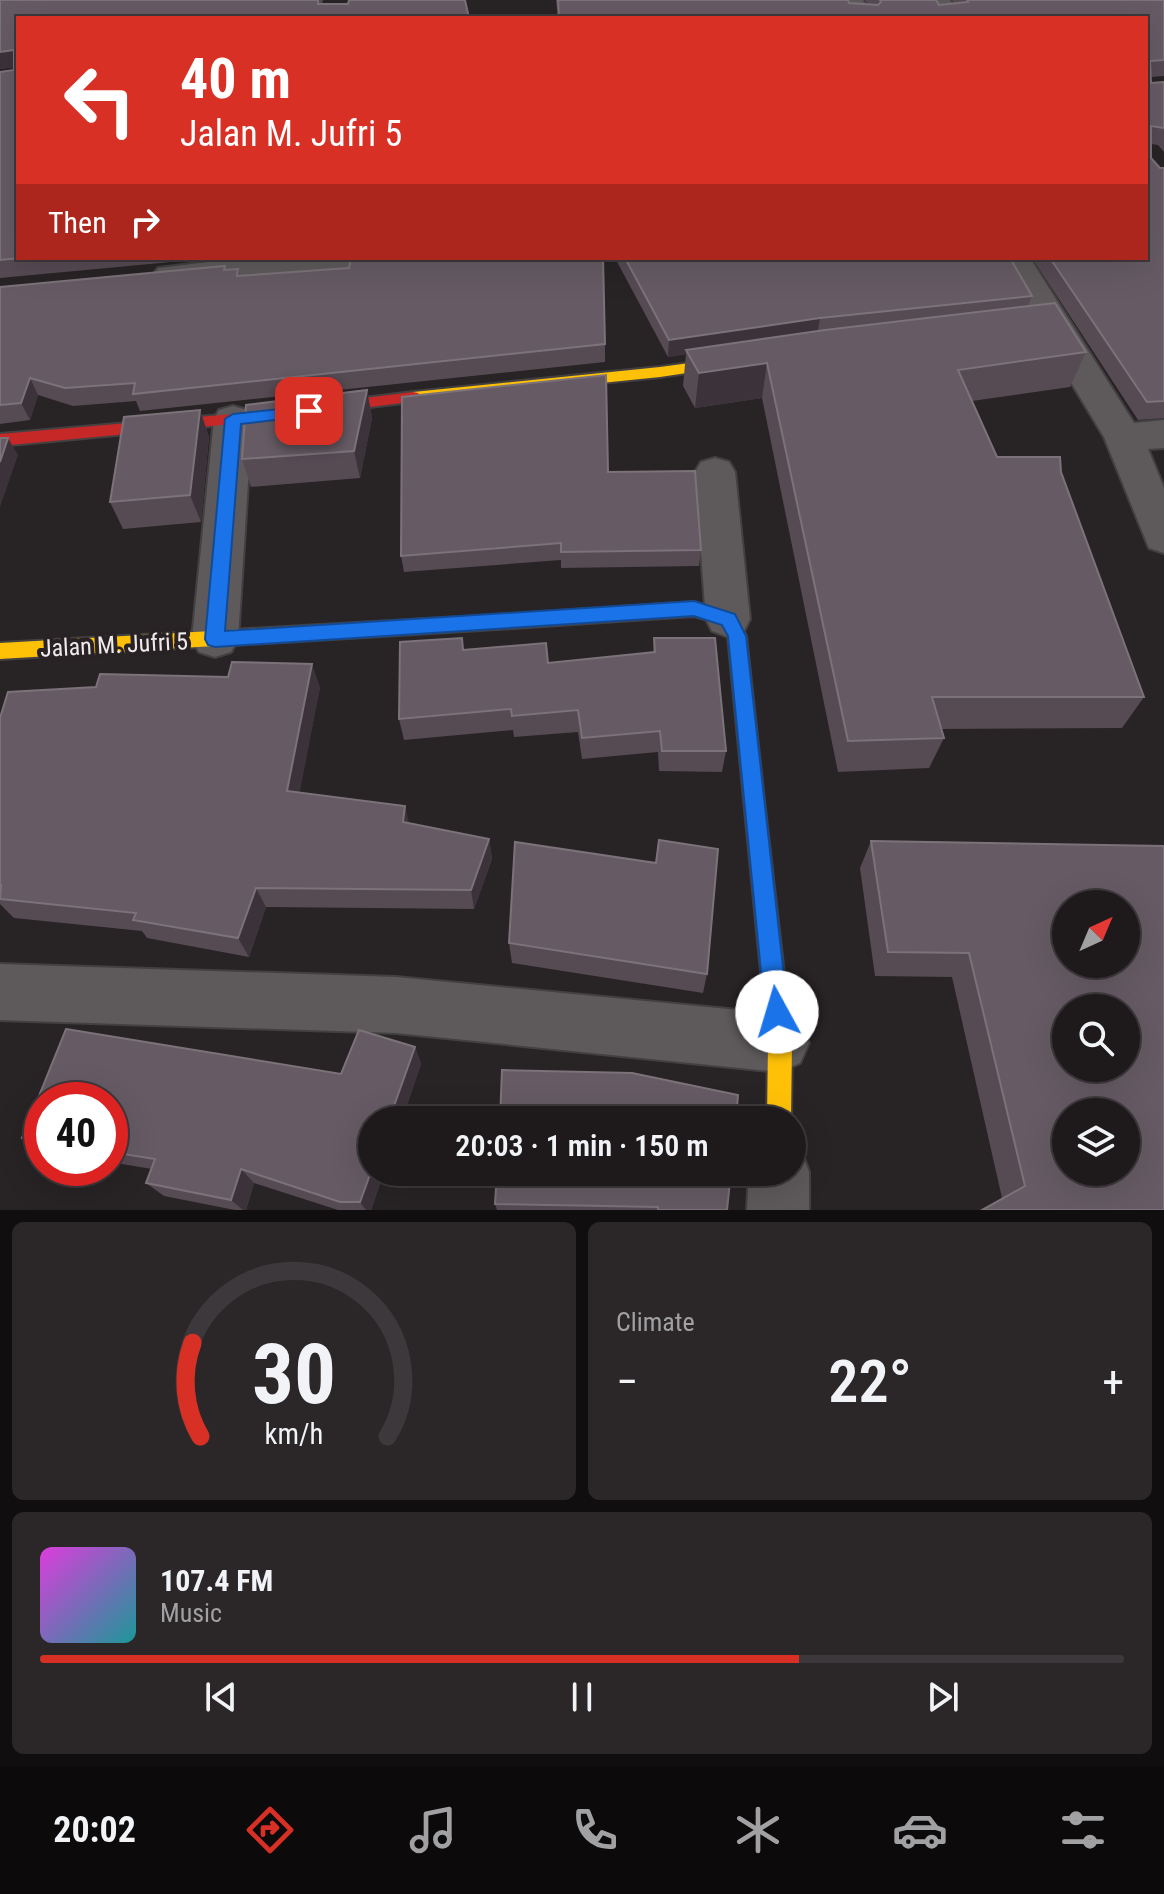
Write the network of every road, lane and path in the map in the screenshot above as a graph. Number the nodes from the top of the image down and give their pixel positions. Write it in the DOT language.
graph roads {
  1 [pos="306,260"];
  2 [pos="1014,260"];
  3 [pos="260,262"];
  4 [pos="137,278"];
  5 [pos="755,359"];
  6 [pos="233,419"];
  7 [pos="1164,434"];
  8 [pos="1123,437"];
  9 [pos="0,440"];
  10 [pos="715,472"];
  11 [pos="1164,537"];
  12 [pos="728,619"];
  13 [pos="215,639"];
  14 [pos="0,651"];
  15 [pos="0,992"];
  16 [pos="780,1043"];
  17 [pos="779,1106"];
  18 [pos="779,1186"];
  19 [pos="778,1210"];
  1 -- 3 [label="street"];
  2 -- 8 [label="street"];
  3 -- 4 [label="street"];
  5 -- 6 [label="street"];
  6 -- 9 [label="street"];
  6 -- 13 [label="street"];
  7 -- 8 [label="street"];
  8 -- 11 [label="street"];
  10 -- 12 [label="street"];
  12 -- 13 [label="street, Jalan M. Jufri 5"];
  12 -- 16 [label="street"];
  13 -- 14 [label="street, Jalan M. Jufri 5"];
  15 -- 16 [label="street"];
  16 -- 17 [label="street"];
  18 -- 19 [label="street"];
}
